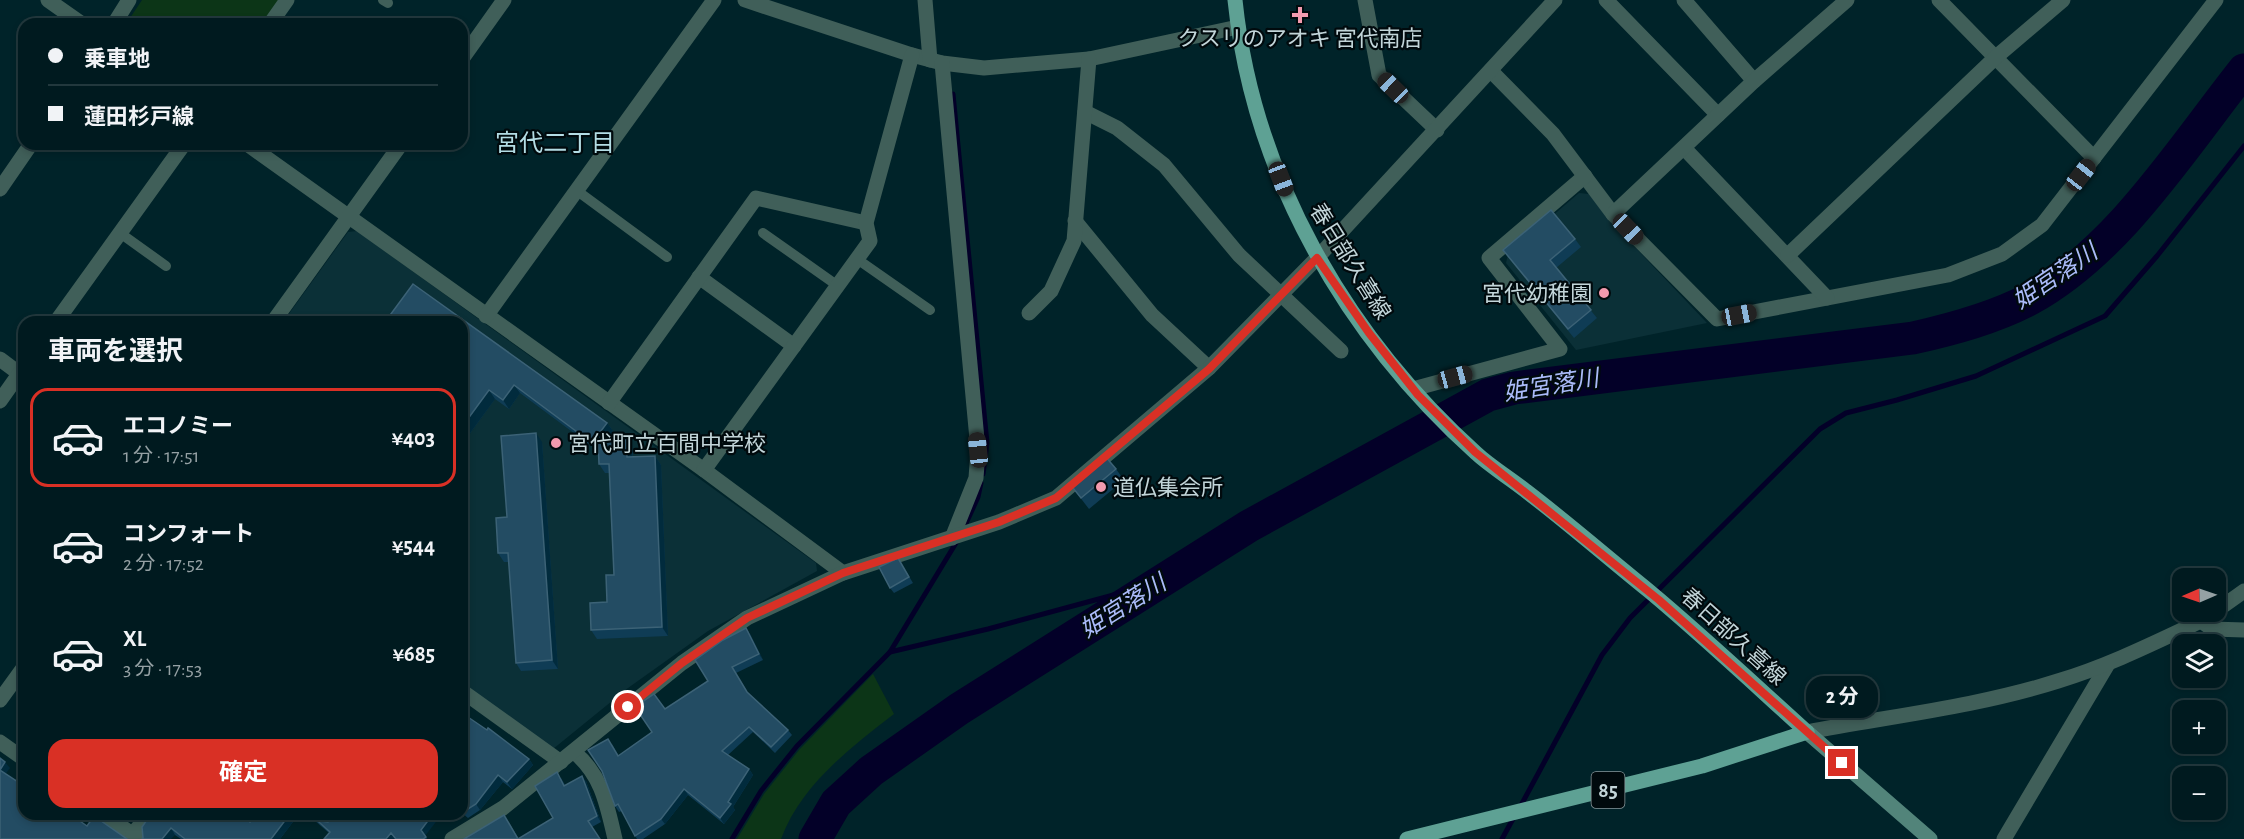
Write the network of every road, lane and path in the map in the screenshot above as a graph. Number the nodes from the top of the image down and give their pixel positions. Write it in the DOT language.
graph roads {
  1 [pos="48,0"];
  2 [pos="129,0"];
  3 [pos="287,0"];
  4 [pos="504,0"];
  5 [pos="714,0"];
  6 [pos="745,0"];
  7 [pos="925,0"];
  8 [pos="1235,0"];
  9 [pos="1365,0"];
  10 [pos="1555,0"];
  11 [pos="1605,0"];
  12 [pos="1684,0"];
  13 [pos="1847,0"];
  14 [pos="1939,0"];
  15 [pos="2063,0"];
  16 [pos="2216,0"];
  17 [pos="74,18"];
  18 [pos="118,18"];
  19 [pos="274,18"];
  20 [pos="1238,27"];
  21 [pos="468,51"];
  22 [pos="912,55"];
  23 [pos="1996,57"];
  24 [pos="1089,59"];
  25 [pos="936,61"];
  26 [pos="1491,71"];
  27 [pos="1754,81"];
  28 [pos="1085,112"];
  29 [pos="1718,115"];
  30 [pos="1437,129"];
  31 [pos="1684,148"];
  32 [pos="27,150"];
  33 [pos="180,150"];
  34 [pos="255,150"];
  35 [pos="397,150"];
  36 [pos="2094,158"];
  37 [pos="1585,176"];
  38 [pos="0,189"];
  39 [pos="576,190"];
  40 [pos="1613,214"];
  41 [pos="349,218"];
  42 [pos="1075,221"];
  43 [pos="866,223"];
  44 [pos="120,233"];
  45 [pos="763,233"];
  46 [pos="1788,255"];
  47 [pos="667,256"];
  48 [pos="1317,258"];
  49 [pos="857,259"];
  50 [pos="166,266"];
  51 [pos="699,278"];
  52 [pos="838,286"];
  53 [pos="1282,295"];
  54 [pos="1827,298"];
  55 [pos="930,310"];
  56 [pos="1029,313"];
  57 [pos="60,316"];
  58 [pos="277,316"];
  59 [pos="486,316"];
  60 [pos="794,346"];
  61 [pos="1341,351"];
  62 [pos="0,359"];
  63 [pos="1209,369"];
  64 [pos="18,370"];
  65 [pos="18,377"];
  66 [pos="1416,392"];
  67 [pos="0,401"];
  68 [pos="609,403"];
  69 [pos="704,470"];
  70 [pos="952,538"];
  71 [pos="843,573"];
  72 [pos="2244,591"];
  73 [pos="2226,603"];
  74 [pos="2194,622"];
  75 [pos="2211,622"];
  76 [pos="2244,630"];
  77 [pos="2108,664"];
  78 [pos="18,675"];
  79 [pos="468,695"];
  80 [pos="0,700"];
  81 [pos="1807,732"];
  82 [pos="0,742"];
  83 [pos="574,752"];
  84 [pos="18,755"];
  85 [pos="561,762"];
  86 [pos="112,820"];
  87 [pos="146,820"];
  88 [pos="136,837"];
  89 [pos="452,839"];
  90 [pos="615,839"];
  91 [pos="1407,839"];
  92 [pos="1930,839"];
  93 [pos="2004,839"];
  1 -- 17 [label="street"];
  2 -- 18 [label="street"];
  3 -- 19 [label="street"];
  4 -- 21 [label="street"];
  5 -- 39 [label="street"];
  6 -- 22 [label="street"];
  7 -- 25 [label="street"];
  8 -- 20 [label="main road, 春日部久喜線"];
  9 -- 30 [label="street"];
  10 -- 26 [label="street"];
  11 -- 29 [label="street"];
  12 -- 27 [label="street"];
  13 -- 27 [label="street"];
  14 -- 23 [label="street"];
  15 -- 23 [label="street"];
  16 -- 36 [label="street"];
  20 -- 24 [label="street"];
  20 -- 48 [label="main road, 春日部久喜線"];
  22 -- 25 [label="street"];
  22 -- 43 [label="street"];
  23 -- 36 [label="street"];
  23 -- 46 [label="street"];
  24 -- 25 [label="street"];
  24 -- 28 [label="street"];
  25 -- 70 [label="street"];
  26 -- 30 [label="street"];
  26 -- 37 [label="street"];
  27 -- 29 [label="street"];
  28 -- 42 [label="street"];
  28 -- 53 [label="street"];
  29 -- 31 [label="street"];
  30 -- 48 [label="street"];
  31 -- 40 [label="street"];
  31 -- 46 [label="street"];
  32 -- 38 [label="street"];
  33 -- 44 [label="street"];
  34 -- 41 [label="street"];
  35 -- 41 [label="street"];
  36 -- 54 [label="street"];
  37 -- 40 [label="street"];
  37 -- 66 [label="street"];
  39 -- 47 [label="lane"];
  39 -- 59 [label="street"];
  40 -- 54 [label="street"];
  41 -- 58 [label="street"];
  41 -- 59 [label="street"];
  42 -- 56 [label="street"];
  42 -- 63 [label="street"];
  43 -- 49 [label="street"];
  43 -- 51 [label="street"];
  44 -- 50 [label="lane"];
  44 -- 57 [label="street"];
  45 -- 52 [label="lane"];
  46 -- 54 [label="street"];
  48 -- 53 [label="street"];
  48 -- 66 [label="main road, 春日部久喜線"];
  49 -- 52 [label="street"];
  49 -- 55 [label="lane"];
  51 -- 60 [label="street"];
  51 -- 68 [label="street"];
  52 -- 60 [label="street"];
  53 -- 61 [label="street"];
  53 -- 63 [label="street"];
  59 -- 68 [label="street"];
  60 -- 69 [label="street"];
  62 -- 64 [label="street"];
  63 -- 70 [label="street"];
  65 -- 67 [label="street"];
  66 -- 81 [label="main road, 春日部久喜線"];
  68 -- 69 [label="street"];
  69 -- 71 [label="street"];
  70 -- 71 [label="street"];
  71 -- 83 [label="street"];
  72 -- 73 [label="street"];
  74 -- 77 [label="street"];
  75 -- 76 [label="street"];
  77 -- 81 [label="street"];
  77 -- 93 [label="street"];
  78 -- 80 [label="street"];
  79 -- 85 [label="street"];
  81 -- 91 [label="main road, 85"];
  81 -- 92 [label="main road"];
  82 -- 84 [label="street"];
  83 -- 85 [label="street"];
  83 -- 90 [label="street"];
  85 -- 89 [label="street"];
  86 -- 88 [label="street"];
  87 -- 88 [label="street"];
}
